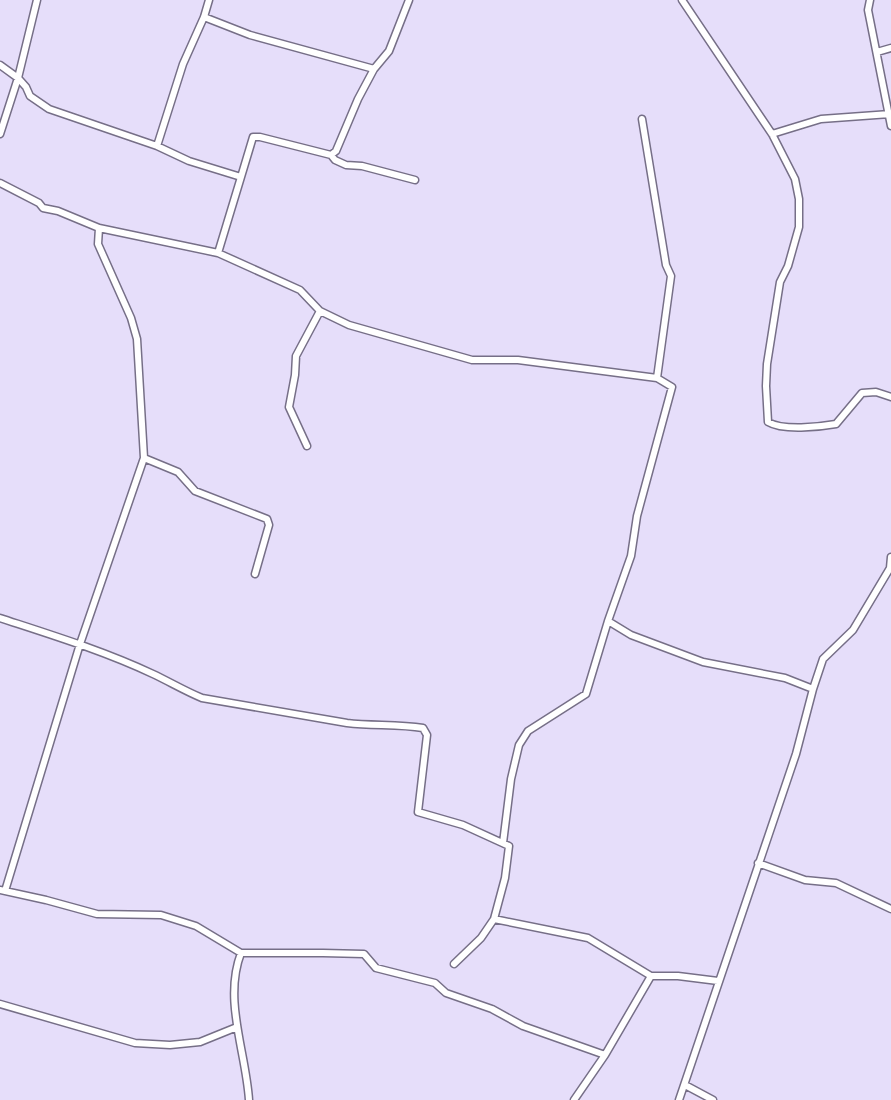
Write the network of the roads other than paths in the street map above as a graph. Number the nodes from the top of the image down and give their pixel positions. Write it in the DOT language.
graph roads {
  1 [pos="36,0"];
  2 [pos="209,0"];
  3 [pos="410,0"];
  4 [pos="682,0"];
  5 [pos="870,0"];
  6 [pos="204,17"];
  7 [pos="891,48"];
  8 [pos="877,52"];
  9 [pos="0,65"];
  10 [pos="374,69"];
  11 [pos="18,78"];
  12 [pos="890,114"];
  13 [pos="642,119"];
  14 [pos="891,126"];
  15 [pos="0,134"];
  16 [pos="772,134"];
  17 [pos="157,146"];
  18 [pos="331,155"];
  19 [pos="241,177"];
  20 [pos="415,180"];
  21 [pos="0,183"];
  22 [pos="99,228"];
  23 [pos="218,253"];
  24 [pos="320,311"];
  25 [pos="657,378"];
  26 [pos="891,397"];
  27 [pos="307,446"];
  28 [pos="144,458"];
  29 [pos="891,557"];
  30 [pos="255,574"];
  31 [pos="0,618"];
  32 [pos="608,621"];
  33 [pos="80,644"];
  34 [pos="813,689"];
  35 [pos="503,843"];
  36 [pos="758,863"];
  37 [pos="2,891"];
  38 [pos="891,909"];
  39 [pos="494,919"];
  40 [pos="241,953"];
  41 [pos="454,964"];
  42 [pos="651,976"];
  43 [pos="718,981"];
  44 [pos="0,1004"];
  45 [pos="237,1027"];
  46 [pos="605,1055"];
  47 [pos="685,1085"];
  48 [pos="249,1100"];
  49 [pos="574,1100"];
  50 [pos="679,1100"];
  51 [pos="713,1100"];
  1 -- 11 [label="street"];
  2 -- 6 [label="street"];
  3 -- 10 [label="street"];
  4 -- 16 [label="street"];
  5 -- 8 [label="street"];
  6 -- 10 [label="street"];
  6 -- 17 [label="street"];
  7 -- 8 [label="street"];
  8 -- 12 [label="street"];
  9 -- 11 [label="street"];
  10 -- 18 [label="street"];
  11 -- 15 [label="street"];
  11 -- 17 [label="street"];
  12 -- 14 [label="street"];
  12 -- 16 [label="street"];
  13 -- 25 [label="street"];
  16 -- 26 [label="street"];
  17 -- 19 [label="street"];
  18 -- 19 [label="street"];
  18 -- 20 [label="street"];
  19 -- 23 [label="street"];
  21 -- 22 [label="street"];
  22 -- 23 [label="street"];
  22 -- 28 [label="street"];
  23 -- 24 [label="street"];
  24 -- 25 [label="street"];
  24 -- 27 [label="street"];
  25 -- 32 [label="street"];
  28 -- 30 [label="street"];
  28 -- 33 [label="street"];
  29 -- 34 [label="street"];
  31 -- 33 [label="street"];
  32 -- 34 [label="street"];
  32 -- 35 [label="street"];
  33 -- 35 [label="street"];
  33 -- 37 [label="street"];
  34 -- 36 [label="street"];
  35 -- 39 [label="street"];
  36 -- 38 [label="street"];
  36 -- 43 [label="street"];
  37 -- 40 [label="street"];
  39 -- 41 [label="street"];
  39 -- 42 [label="street"];
  40 -- 45 [label="street"];
  40 -- 46 [label="street"];
  42 -- 43 [label="street"];
  42 -- 46 [label="street"];
  43 -- 47 [label="street"];
  44 -- 45 [label="street"];
  45 -- 48 [label="street"];
  46 -- 49 [label="street"];
  47 -- 50 [label="street"];
  47 -- 51 [label="street"];
}
